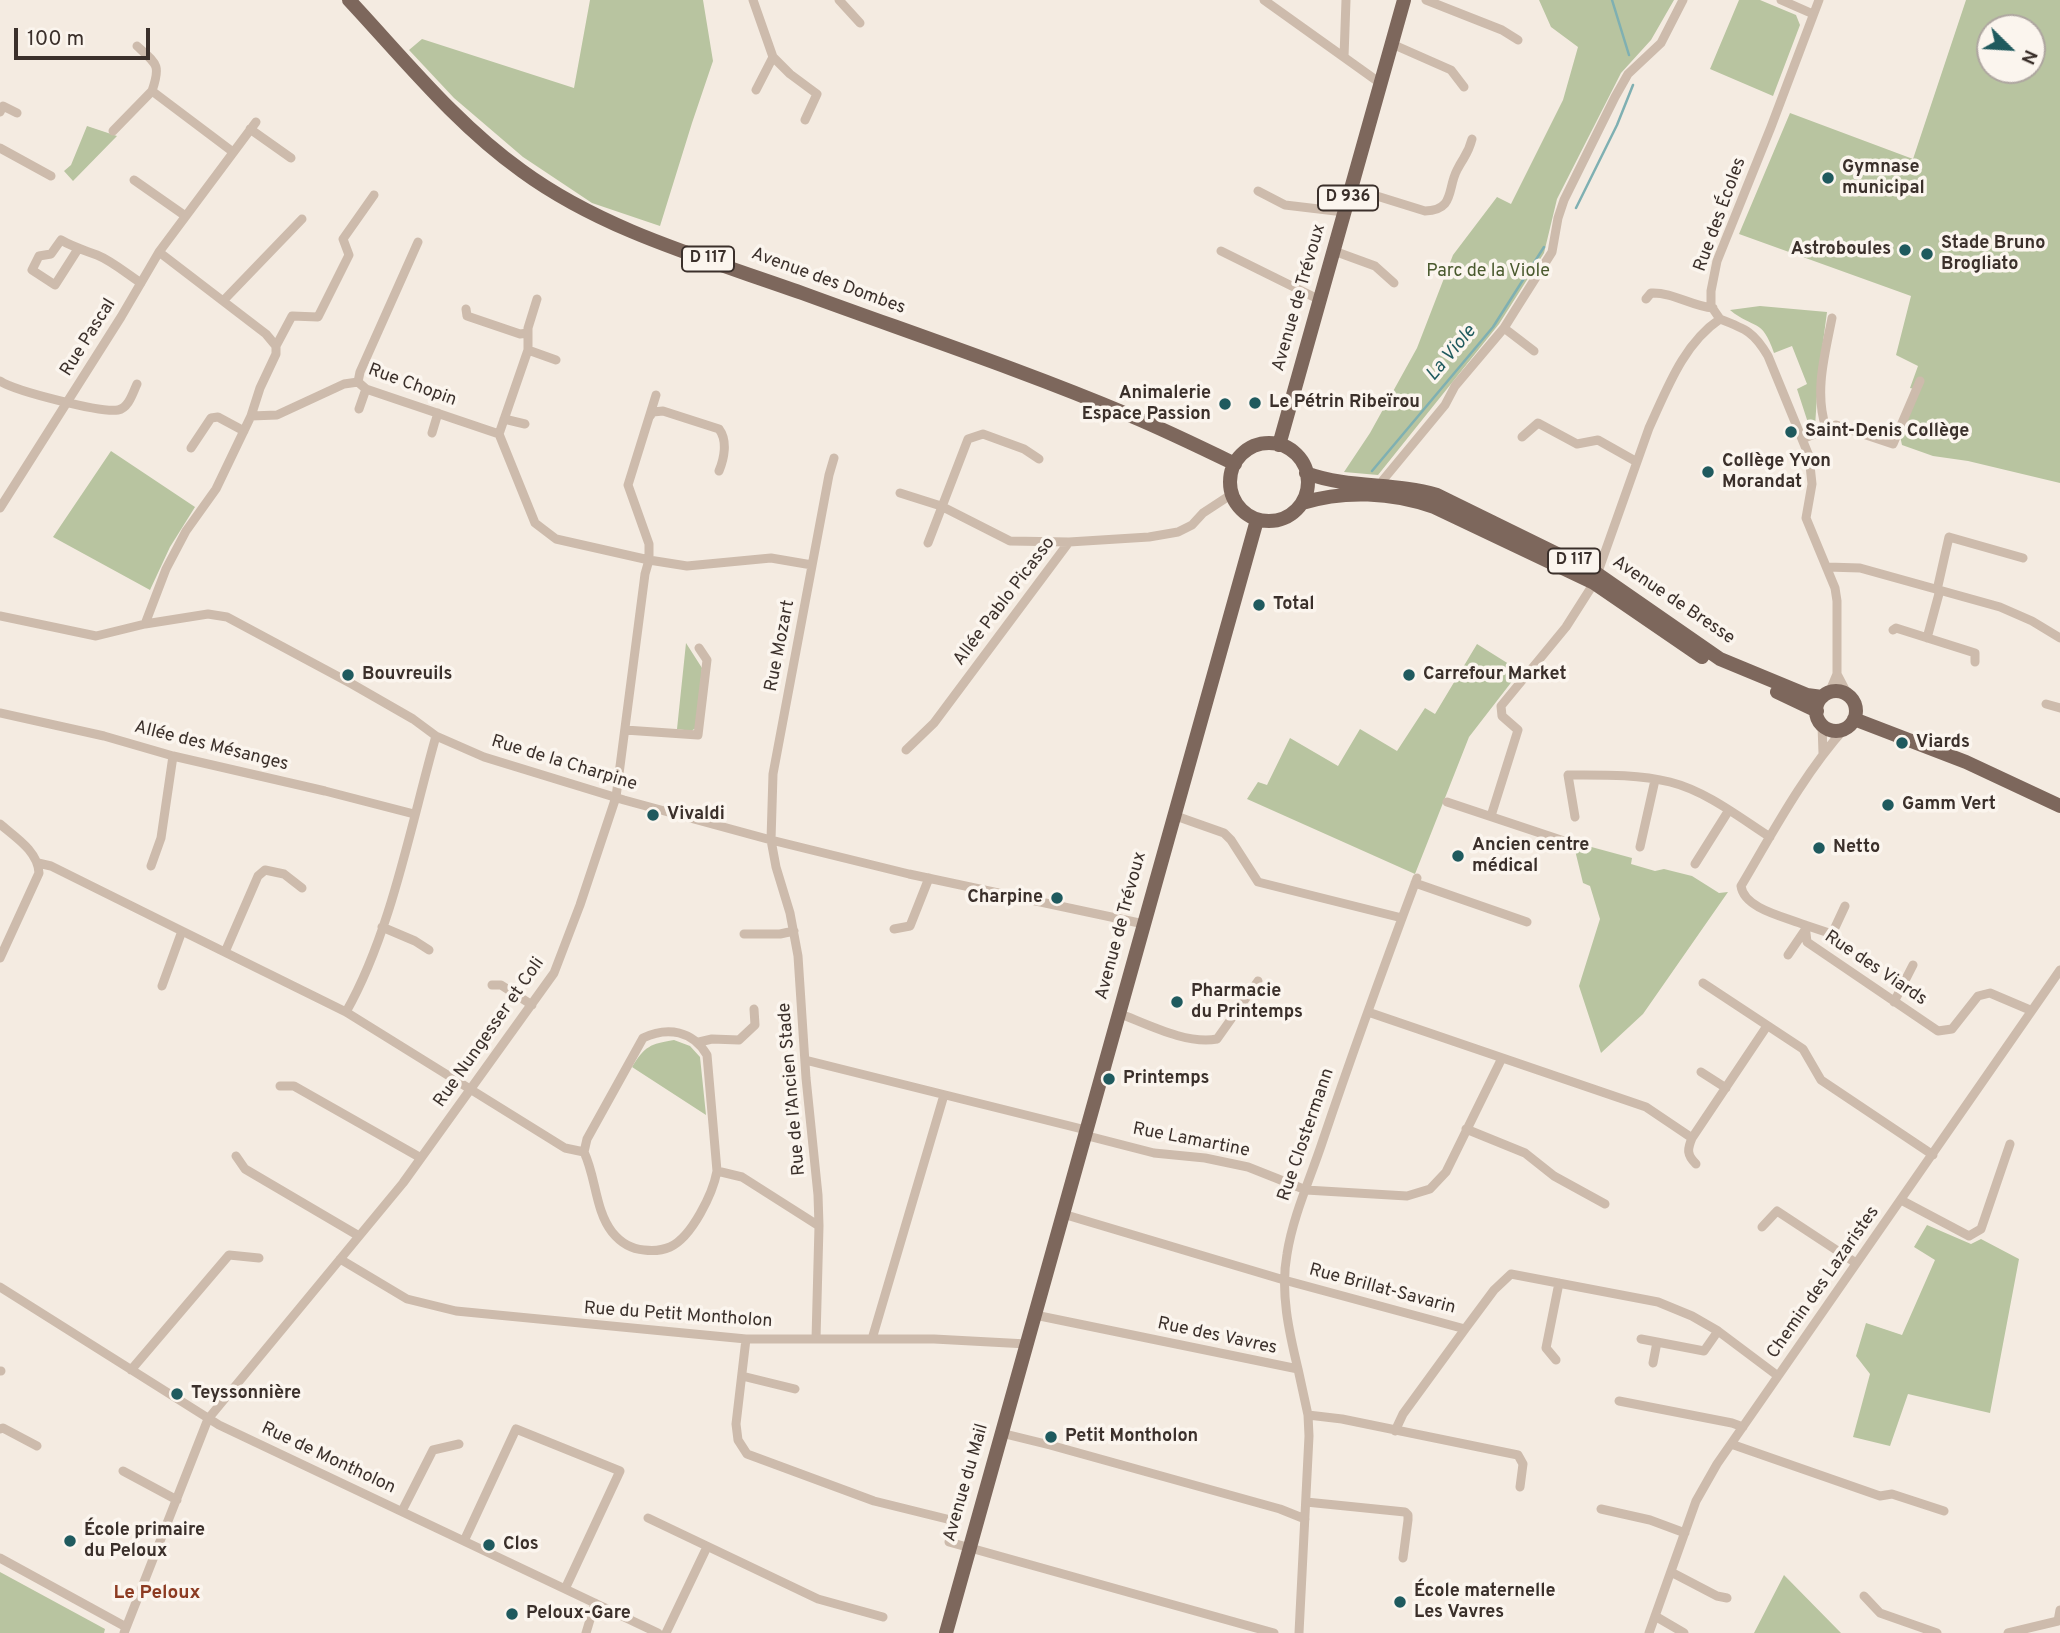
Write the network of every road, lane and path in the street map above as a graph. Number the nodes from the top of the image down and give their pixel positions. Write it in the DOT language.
graph roads {
  1 [pos="349,0"];
  2 [pos="753,0"];
  3 [pos="839,0"];
  4 [pos="1264,0"];
  5 [pos="1346,0"];
  6 [pos="1404,0"];
  7 [pos="1426,0"];
  8 [pos="1683,0"];
  9 [pos="1781,0"];
  10 [pos="1819,0"];
  11 [pos="1813,14"];
  12 [pos="860,23"];
  13 [pos="1518,40"];
  14 [pos="1392,44"];
  15 [pos="137,46"];
  16 [pos="773,57"];
  17 [pos="1344,57"];
  18 [pos="1380,83"];
  19 [pos="1464,87"];
  20 [pos="756,90"];
  21 [pos="152,91"];
  22 [pos="1,107"];
  23 [pos="17,113"];
  24 [pos="805,120"];
  25 [pos="113,131"];
  26 [pos="1472,139"];
  27 [pos="0,148"];
  28 [pos="233,152"];
  29 [pos="291,158"];
  30 [pos="51,176"];
  31 [pos="134,180"];
  32 [pos="1351,188"];
  33 [pos="1258,191"];
  34 [pos="374,195"];
  35 [pos="1344,212"];
  36 [pos="184,215"];
  37 [pos="302,219"];
  38 [pos="418,242"];
  39 [pos="78,249"];
  40 [pos="1221,251"];
  41 [pos="1334,251"];
  42 [pos="159,252"];
  43 [pos="141,283"];
  44 [pos="1394,283"];
  45 [pos="537,299"];
  46 [pos="1318,299"];
  47 [pos="1646,299"];
  48 [pos="223,301"];
  49 [pos="1713,308"];
  50 [pos="466,309"];
  51 [pos="1832,318"];
  52 [pos="1720,319"];
  53 [pos="1504,328"];
  54 [pos="527,333"];
  55 [pos="276,346"];
  56 [pos="528,350"];
  57 [pos="1534,351"];
  58 [pos="556,360"];
  59 [pos="0,381"];
  60 [pos="1920,381"];
  61 [pos="358,382"];
  62 [pos="137,384"];
  63 [pos="366,389"];
  64 [pos="656,395"];
  65 [pos="67,403"];
  66 [pos="359,409"];
  67 [pos="438,413"];
  68 [pos="251,416"];
  69 [pos="650,416"];
  70 [pos="504,419"];
  71 [pos="525,424"];
  72 [pos="1826,428"];
  73 [pos="244,431"];
  74 [pos="432,433"];
  75 [pos="499,434"];
  76 [pos="1522,437"];
  77 [pos="1802,439"];
  78 [pos="1279,445"];
  79 [pos="191,448"];
  80 [pos="835,458"];
  81 [pos="1040,459"];
  82 [pos="1637,462"];
  83 [pos="1235,464"];
  84 [pos="719,471"];
  85 [pos="1306,473"];
  86 [pos="1381,491"];
  87 [pos="900,493"];
  88 [pos="1232,494"];
  89 [pos="1302,503"];
  90 [pos="941,506"];
  91 [pos="0,508"];
  92 [pos="1257,520"];
  93 [pos="1069,542"];
  94 [pos="928,543"];
  95 [pos="2023,558"];
  96 [pos="649,560"];
  97 [pos="812,565"];
  98 [pos="1827,567"];
  99 [pos="1595,578"];
  100 [pos="1939,590"];
  101 [pos="0,616"];
  102 [pos="145,624"];
  103 [pos="1893,630"];
  104 [pos="1927,638"];
  105 [pos="2060,638"];
  106 [pos="699,648"];
  107 [pos="1975,662"];
  108 [pos="1837,674"];
  109 [pos="1848,695"];
  110 [pos="1823,700"];
  111 [pos="2046,704"];
  112 [pos="2060,708"];
  113 [pos="0,713"];
  114 [pos="1850,723"];
  115 [pos="1822,725"];
  116 [pos="625,730"];
  117 [pos="436,736"];
  118 [pos="906,750"];
  119 [pos="1823,753"];
  120 [pos="173,755"];
  121 [pos="1655,779"];
  122 [pos="616,797"];
  123 [pos="1447,802"];
  124 [pos="2060,806"];
  125 [pos="1729,810"];
  126 [pos="414,814"];
  127 [pos="1173,815"];
  128 [pos="1491,816"];
  129 [pos="1575,817"];
  130 [pos="0,824"];
  131 [pos="1770,837"];
  132 [pos="771,841"];
  133 [pos="1564,841"];
  134 [pos="1640,847"];
  135 [pos="38,863"];
  136 [pos="1695,864"];
  137 [pos="150,866"];
  138 [pos="929,878"];
  139 [pos="303,888"];
  140 [pos="1845,906"];
  141 [pos="1402,918"];
  142 [pos="1527,922"];
  143 [pos="1144,924"];
  144 [pos="382,927"];
  145 [pos="1805,928"];
  146 [pos="894,929"];
  147 [pos="182,931"];
  148 [pos="794,932"];
  149 [pos="744,933"];
  150 [pos="429,950"];
  151 [pos="225,952"];
  152 [pos="1788,956"];
  153 [pos="0,957"];
  154 [pos="1913,965"];
  155 [pos="2060,970"];
  156 [pos="1258,981"];
  157 [pos="1703,983"];
  158 [pos="492,985"];
  159 [pos="162,986"];
  160 [pos="1894,1002"];
  161 [pos="532,1004"];
  162 [pos="754,1010"];
  163 [pos="2031,1010"];
  164 [pos="346,1012"];
  165 [pos="1368,1012"];
  166 [pos="1118,1013"];
  167 [pos="1767,1026"];
  168 [pos="699,1042"];
  169 [pos="1502,1058"];
  170 [pos="805,1060"];
  171 [pos="1701,1072"];
  172 [pos="280,1086"];
  173 [pos="472,1088"];
  174 [pos="1726,1088"];
  175 [pos="944,1095"];
  176 [pos="1466,1129"];
  177 [pos="1085,1132"];
  178 [pos="1692,1138"];
  179 [pos="2010,1144"];
  180 [pos="584,1152"];
  181 [pos="1933,1155"];
  182 [pos="236,1156"];
  183 [pos="421,1158"];
  184 [pos="1696,1164"];
  185 [pos="717,1171"];
  186 [pos="1306,1190"];
  187 [pos="1901,1200"];
  188 [pos="1605,1204"];
  189 [pos="1063,1214"];
  190 [pos="819,1226"];
  191 [pos="1762,1227"];
  192 [pos="359,1236"];
  193 [pos="259,1258"];
  194 [pos="340,1259"];
  195 [pos="1856,1264"];
  196 [pos="1284,1280"];
  197 [pos="1559,1283"];
  198 [pos="0,1287"];
  199 [pos="1035,1315"];
  200 [pos="1465,1329"];
  201 [pos="1718,1331"];
  202 [pos="746,1339"];
  203 [pos="816,1339"];
  204 [pos="872,1339"];
  205 [pos="1642,1339"];
  206 [pos="1657,1342"];
  207 [pos="1027,1344"];
  208 [pos="1556,1360"];
  209 [pos="1653,1363"];
  210 [pos="1298,1369"];
  211 [pos="131,1370"];
  212 [pos="1778,1376"];
  213 [pos="742,1377"];
  214 [pos="795,1389"];
  215 [pos="1619,1401"];
  216 [pos="1308,1415"];
  217 [pos="208,1419"];
  218 [pos="1743,1427"];
  219 [pos="0,1429"];
  220 [pos="1395,1431"];
  221 [pos="1001,1433"];
  222 [pos="459,1444"];
  223 [pos="1731,1444"];
  224 [pos="37,1446"];
  225 [pos="123,1471"];
  226 [pos="1520,1486"];
  227 [pos="177,1500"];
  228 [pos="1306,1502"];
  229 [pos="1601,1509"];
  230 [pos="402,1511"];
  231 [pos="1944,1511"];
  232 [pos="648,1518"];
  233 [pos="1305,1519"];
  234 [pos="1685,1533"];
  235 [pos="464,1541"];
  236 [pos="707,1547"];
  237 [pos="969,1547"];
  238 [pos="0,1558"];
  239 [pos="1403,1558"];
  240 [pos="1671,1572"];
  241 [pos="565,1590"];
  242 [pos="1864,1596"];
  243 [pos="1727,1598"];
  244 [pos="595,1603"];
  245 [pos="2060,1611"];
  246 [pos="1655,1616"];
  247 [pos="883,1617"];
  248 [pos="125,1630"];
  249 [pos="586,1633"];
  250 [pos="658,1633"];
  251 [pos="666,1633"];
  252 [pos="946,1633"];
  253 [pos="1274,1633"];
  254 [pos="1298,1633"];
  255 [pos="1649,1633"];
  256 [pos="1684,1633"];
  257 [pos="1937,1633"];
  258 [pos="2008,1633"];
  1 -- 83 [label="main road, Avenue des Dombes / D 117"];
  2 -- 16 [label="street"];
  3 -- 12 [label="street"];
  4 -- 17 [label="street"];
  5 -- 17 [label="street"];
  6 -- 14 [label="main road, Avenue de Trévoux / D 936"];
  7 -- 13 [label="street"];
  8 -- 53 [label="street"];
  9 -- 11 [label="street"];
  10 -- 11 [label="street, Rue des Écoles"];
  11 -- 49 [label="street, Rue des Écoles"];
  14 -- 18 [label="main road, Avenue de Trévoux / D 936"];
  14 -- 19 [label="street"];
  15 -- 21 [label="street"];
  16 -- 20 [label="street"];
  16 -- 24 [label="street"];
  17 -- 18 [label="street"];
  18 -- 32 [label="main road, Avenue de Trévoux / D 936"];
  21 -- 25 [label="street"];
  21 -- 28 [label="street"];
  22 -- 23 [label="street"];
  26 -- 32 [label="street"];
  27 -- 30 [label="street"];
  28 -- 29 [label="street, Rue Pascal"];
  28 -- 36 [label="street, Rue Pascal"];
  31 -- 36 [label="street"];
  32 -- 35 [label="main road, Avenue de Trévoux / D 936"];
  33 -- 35 [label="street"];
  34 -- 55 [label="street"];
  35 -- 41 [label="main road, Avenue de Trévoux / D 936"];
  36 -- 42 [label="street, Rue Pascal"];
  37 -- 48 [label="street"];
  38 -- 61 [label="street"];
  39 -- 39 [label="street"];
  39 -- 43 [label="street"];
  40 -- 46 [label="street"];
  41 -- 44 [label="street"];
  41 -- 46 [label="main road, Avenue de Trévoux / D 936"];
  42 -- 43 [label="street, Rue Pascal"];
  42 -- 48 [label="street"];
  43 -- 65 [label="street, Rue Pascal"];
  45 -- 54 [label="street"];
  46 -- 78 [label="main road, Avenue de Trévoux / D 936"];
  47 -- 49 [label="street"];
  48 -- 55 [label="street"];
  49 -- 52 [label="street"];
  50 -- 54 [label="street"];
  51 -- 72 [label="street"];
  52 -- 77 [label="street"];
  52 -- 82 [label="street"];
  53 -- 57 [label="street"];
  53 -- 86 [label="street"];
  54 -- 56 [label="street"];
  55 -- 68 [label="street"];
  56 -- 58 [label="street"];
  56 -- 70 [label="street"];
  59 -- 65 [label="street"];
  60 -- 72 [label="street"];
  61 -- 63 [label="street, Rue Chopin"];
  61 -- 68 [label="street, Rue Chopin"];
  62 -- 65 [label="street"];
  63 -- 66 [label="street"];
  63 -- 67 [label="street, Rue Chopin"];
  64 -- 69 [label="street"];
  65 -- 91 [label="street, Rue Pascal"];
  67 -- 74 [label="street"];
  67 -- 75 [label="street, Rue Chopin"];
  68 -- 73 [label="street"];
  69 -- 84 [label="street"];
  69 -- 96 [label="street"];
  70 -- 71 [label="street"];
  70 -- 75 [label="street"];
  72 -- 77 [label="street"];
  73 -- 79 [label="street"];
  73 -- 102 [label="street"];
  75 -- 96 [label="street"];
  76 -- 82 [label="street"];
  77 -- 98 [label="street"];
  78 -- 83 [label="main road"];
  78 -- 85 [label="main road"];
  80 -- 97 [label="street, Rue Mozart"];
  81 -- 90 [label="street"];
  82 -- 99 [label="street"];
  83 -- 88 [label="main road"];
  85 -- 86 [label="main road, Avenue de Bresse / D 117"];
  85 -- 89 [label="main road"];
  86 -- 89 [label="main road, Avenue de Bresse / D 117"];
  86 -- 99 [label="main road, Avenue de Bresse / D 117"];
  87 -- 90 [label="street"];
  88 -- 92 [label="main road"];
  88 -- 93 [label="street, Allée Pablo Picasso"];
  89 -- 92 [label="main road"];
  90 -- 93 [label="street"];
  90 -- 94 [label="street"];
  92 -- 127 [label="main road, Avenue de Trévoux"];
  93 -- 118 [label="street, Allée Pablo Picasso"];
  95 -- 100 [label="street"];
  96 -- 97 [label="street"];
  96 -- 116 [label="street, Rue Nungesser et Coli"];
  97 -- 132 [label="street, Rue Mozart"];
  98 -- 100 [label="street"];
  98 -- 108 [label="street"];
  99 -- 110 [label="main road, Avenue de Bresse / D 117"];
  99 -- 128 [label="street"];
  100 -- 104 [label="street"];
  100 -- 105 [label="street"];
  101 -- 102 [label="street, Rue de la Charpine"];
  102 -- 117 [label="street, Rue de la Charpine"];
  103 -- 104 [label="street"];
  104 -- 107 [label="street"];
  106 -- 116 [label="street"];
  108 -- 109 [label="street"];
  108 -- 110 [label="street"];
  109 -- 110 [label="main road"];
  109 -- 114 [label="main road"];
  110 -- 115 [label="main road"];
  111 -- 112 [label="street"];
  113 -- 120 [label="street, Allée des Mésanges"];
  114 -- 115 [label="main road"];
  114 -- 119 [label="street, Rue des Viards"];
  114 -- 124 [label="main road"];
  115 -- 119 [label="street"];
  116 -- 122 [label="street, Rue Nungesser et Coli"];
  117 -- 122 [label="street, Rue de la Charpine"];
  117 -- 126 [label="street"];
  119 -- 131 [label="street, Rue des Viards"];
  120 -- 126 [label="street, Allée des Mésanges"];
  120 -- 137 [label="street"];
  121 -- 125 [label="street"];
  121 -- 129 [label="street"];
  121 -- 134 [label="street"];
  122 -- 132 [label="street, Rue de la Charpine"];
  122 -- 161 [label="street, Rue Nungesser et Coli"];
  123 -- 128 [label="street"];
  125 -- 131 [label="street"];
  125 -- 136 [label="street"];
  126 -- 144 [label="street"];
  127 -- 141 [label="street"];
  127 -- 143 [label="main road, Avenue de Trévoux"];
  128 -- 133 [label="street"];
  130 -- 135 [label="street"];
  131 -- 145 [label="street, Rue des Viards"];
  132 -- 138 [label="street, Rue de la Charpine"];
  132 -- 148 [label="street, Rue de l’Ancien Stade"];
  135 -- 147 [label="street"];
  135 -- 153 [label="street"];
  138 -- 143 [label="street, Rue de la Charpine"];
  138 -- 146 [label="street"];
  139 -- 151 [label="street"];
  140 -- 145 [label="street"];
  141 -- 142 [label="street, Rue Clostermann"];
  141 -- 165 [label="street, Rue Clostermann"];
  143 -- 166 [label="main road, Avenue de Trévoux"];
  144 -- 150 [label="street"];
  144 -- 164 [label="street"];
  145 -- 152 [label="street"];
  145 -- 160 [label="street, Rue des Viards"];
  147 -- 151 [label="street"];
  147 -- 159 [label="street"];
  148 -- 149 [label="street"];
  148 -- 170 [label="street, Rue de l’Ancien Stade"];
  151 -- 164 [label="street"];
  154 -- 160 [label="street"];
  155 -- 163 [label="street, Chemin des Lazaristes"];
  156 -- 166 [label="street"];
  157 -- 167 [label="street"];
  158 -- 161 [label="street"];
  160 -- 163 [label="street, Rue des Viards"];
  161 -- 173 [label="street, Rue Nungesser et Coli"];
  162 -- 168 [label="street"];
  163 -- 181 [label="street, Chemin des Lazaristes"];
  164 -- 173 [label="street"];
  165 -- 169 [label="street"];
  165 -- 186 [label="street, Rue Clostermann"];
  166 -- 177 [label="main road, Avenue de Trévoux"];
  167 -- 174 [label="street"];
  167 -- 181 [label="street"];
  168 -- 180 [label="street"];
  168 -- 185 [label="street"];
  169 -- 176 [label="street, Rue Lamartine"];
  169 -- 178 [label="street"];
  170 -- 175 [label="street, Rue Lamartine"];
  170 -- 190 [label="street, Rue de l’Ancien Stade"];
  171 -- 174 [label="street"];
  172 -- 183 [label="street"];
  173 -- 180 [label="street"];
  173 -- 183 [label="street, Rue Nungesser et Coli"];
  174 -- 178 [label="street"];
  175 -- 177 [label="street, Rue Lamartine"];
  175 -- 204 [label="street"];
  176 -- 186 [label="street, Rue Lamartine"];
  176 -- 188 [label="street"];
  177 -- 186 [label="street, Rue Lamartine"];
  177 -- 189 [label="main road, Avenue de Trévoux"];
  178 -- 184 [label="street"];
  179 -- 187 [label="street"];
  180 -- 185 [label="street"];
  181 -- 187 [label="street, Chemin des Lazaristes"];
  182 -- 192 [label="street"];
  183 -- 192 [label="street, Rue Nungesser et Coli"];
  185 -- 190 [label="street"];
  186 -- 196 [label="street, Rue Clostermann"];
  187 -- 195 [label="street, Chemin des Lazaristes"];
  189 -- 196 [label="street, Rue Brillat-Savarin"];
  189 -- 199 [label="main road, Avenue de Trévoux"];
  190 -- 203 [label="street, Rue de l’Ancien Stade"];
  191 -- 195 [label="street"];
  192 -- 194 [label="street, Rue Nungesser et Coli"];
  193 -- 211 [label="street"];
  194 -- 202 [label="street, Rue du Petit Montholon"];
  194 -- 217 [label="street, Rue Nungesser et Coli"];
  195 -- 212 [label="street, Chemin des Lazaristes"];
  196 -- 200 [label="street, Rue Brillat-Savarin"];
  196 -- 210 [label="street, Rue Clostermann"];
  197 -- 200 [label="street, Rue Brillat-Savarin"];
  197 -- 201 [label="street, Rue Brillat-Savarin"];
  197 -- 208 [label="street"];
  198 -- 211 [label="street, Rue de Montholon"];
  199 -- 207 [label="main road, Avenue de Trévoux"];
  199 -- 210 [label="street, Rue des Vavres"];
  200 -- 220 [label="street"];
  201 -- 206 [label="street"];
  201 -- 212 [label="street, Rue Brillat-Savarin"];
  202 -- 203 [label="street, Rue du Petit Montholon"];
  202 -- 213 [label="street"];
  203 -- 204 [label="street, Rue du Petit Montholon"];
  204 -- 207 [label="street, Rue du Petit Montholon"];
  205 -- 206 [label="street"];
  206 -- 209 [label="street"];
  207 -- 221 [label="main road, Avenue du Mail"];
  210 -- 216 [label="street, Rue des Vavres"];
  211 -- 217 [label="street, Rue de Montholon"];
  212 -- 218 [label="street, Chemin des Lazaristes"];
  213 -- 214 [label="street"];
  213 -- 237 [label="street"];
  215 -- 218 [label="street"];
  216 -- 220 [label="street"];
  216 -- 228 [label="street, Rue des Vavres"];
  217 -- 227 [label="street, Rue Nungesser et Coli"];
  217 -- 230 [label="street, Rue de Montholon"];
  218 -- 223 [label="street, Chemin des Lazaristes"];
  219 -- 224 [label="street"];
  220 -- 226 [label="street"];
  221 -- 233 [label="street"];
  221 -- 237 [label="main road, Avenue du Mail"];
  222 -- 230 [label="street"];
  223 -- 231 [label="street"];
  223 -- 234 [label="street, Chemin des Lazaristes"];
  225 -- 227 [label="street"];
  227 -- 248 [label="street, Rue Nungesser et Coli"];
  228 -- 233 [label="street, Rue des Vavres"];
  228 -- 239 [label="street"];
  229 -- 234 [label="street"];
  230 -- 235 [label="street, Rue de Montholon"];
  232 -- 236 [label="street"];
  233 -- 254 [label="street, Rue des Vavres"];
  234 -- 240 [label="street, Chemin des Lazaristes"];
  235 -- 241 [label="street, Rue de Montholon"];
  235 -- 241 [label="street"];
  236 -- 247 [label="street"];
  236 -- 251 [label="street"];
  237 -- 252 [label="main road, Avenue du Mail"];
  237 -- 253 [label="street"];
  238 -- 248 [label="street"];
  240 -- 243 [label="street"];
  240 -- 246 [label="street, Chemin des Lazaristes"];
  241 -- 244 [label="street, Rue de Montholon"];
  242 -- 257 [label="street"];
  244 -- 249 [label="street"];
  244 -- 250 [label="street, Rue de Montholon"];
  245 -- 258 [label="street"];
  246 -- 255 [label="street, Chemin des Lazaristes"];
  246 -- 256 [label="street"];
}
